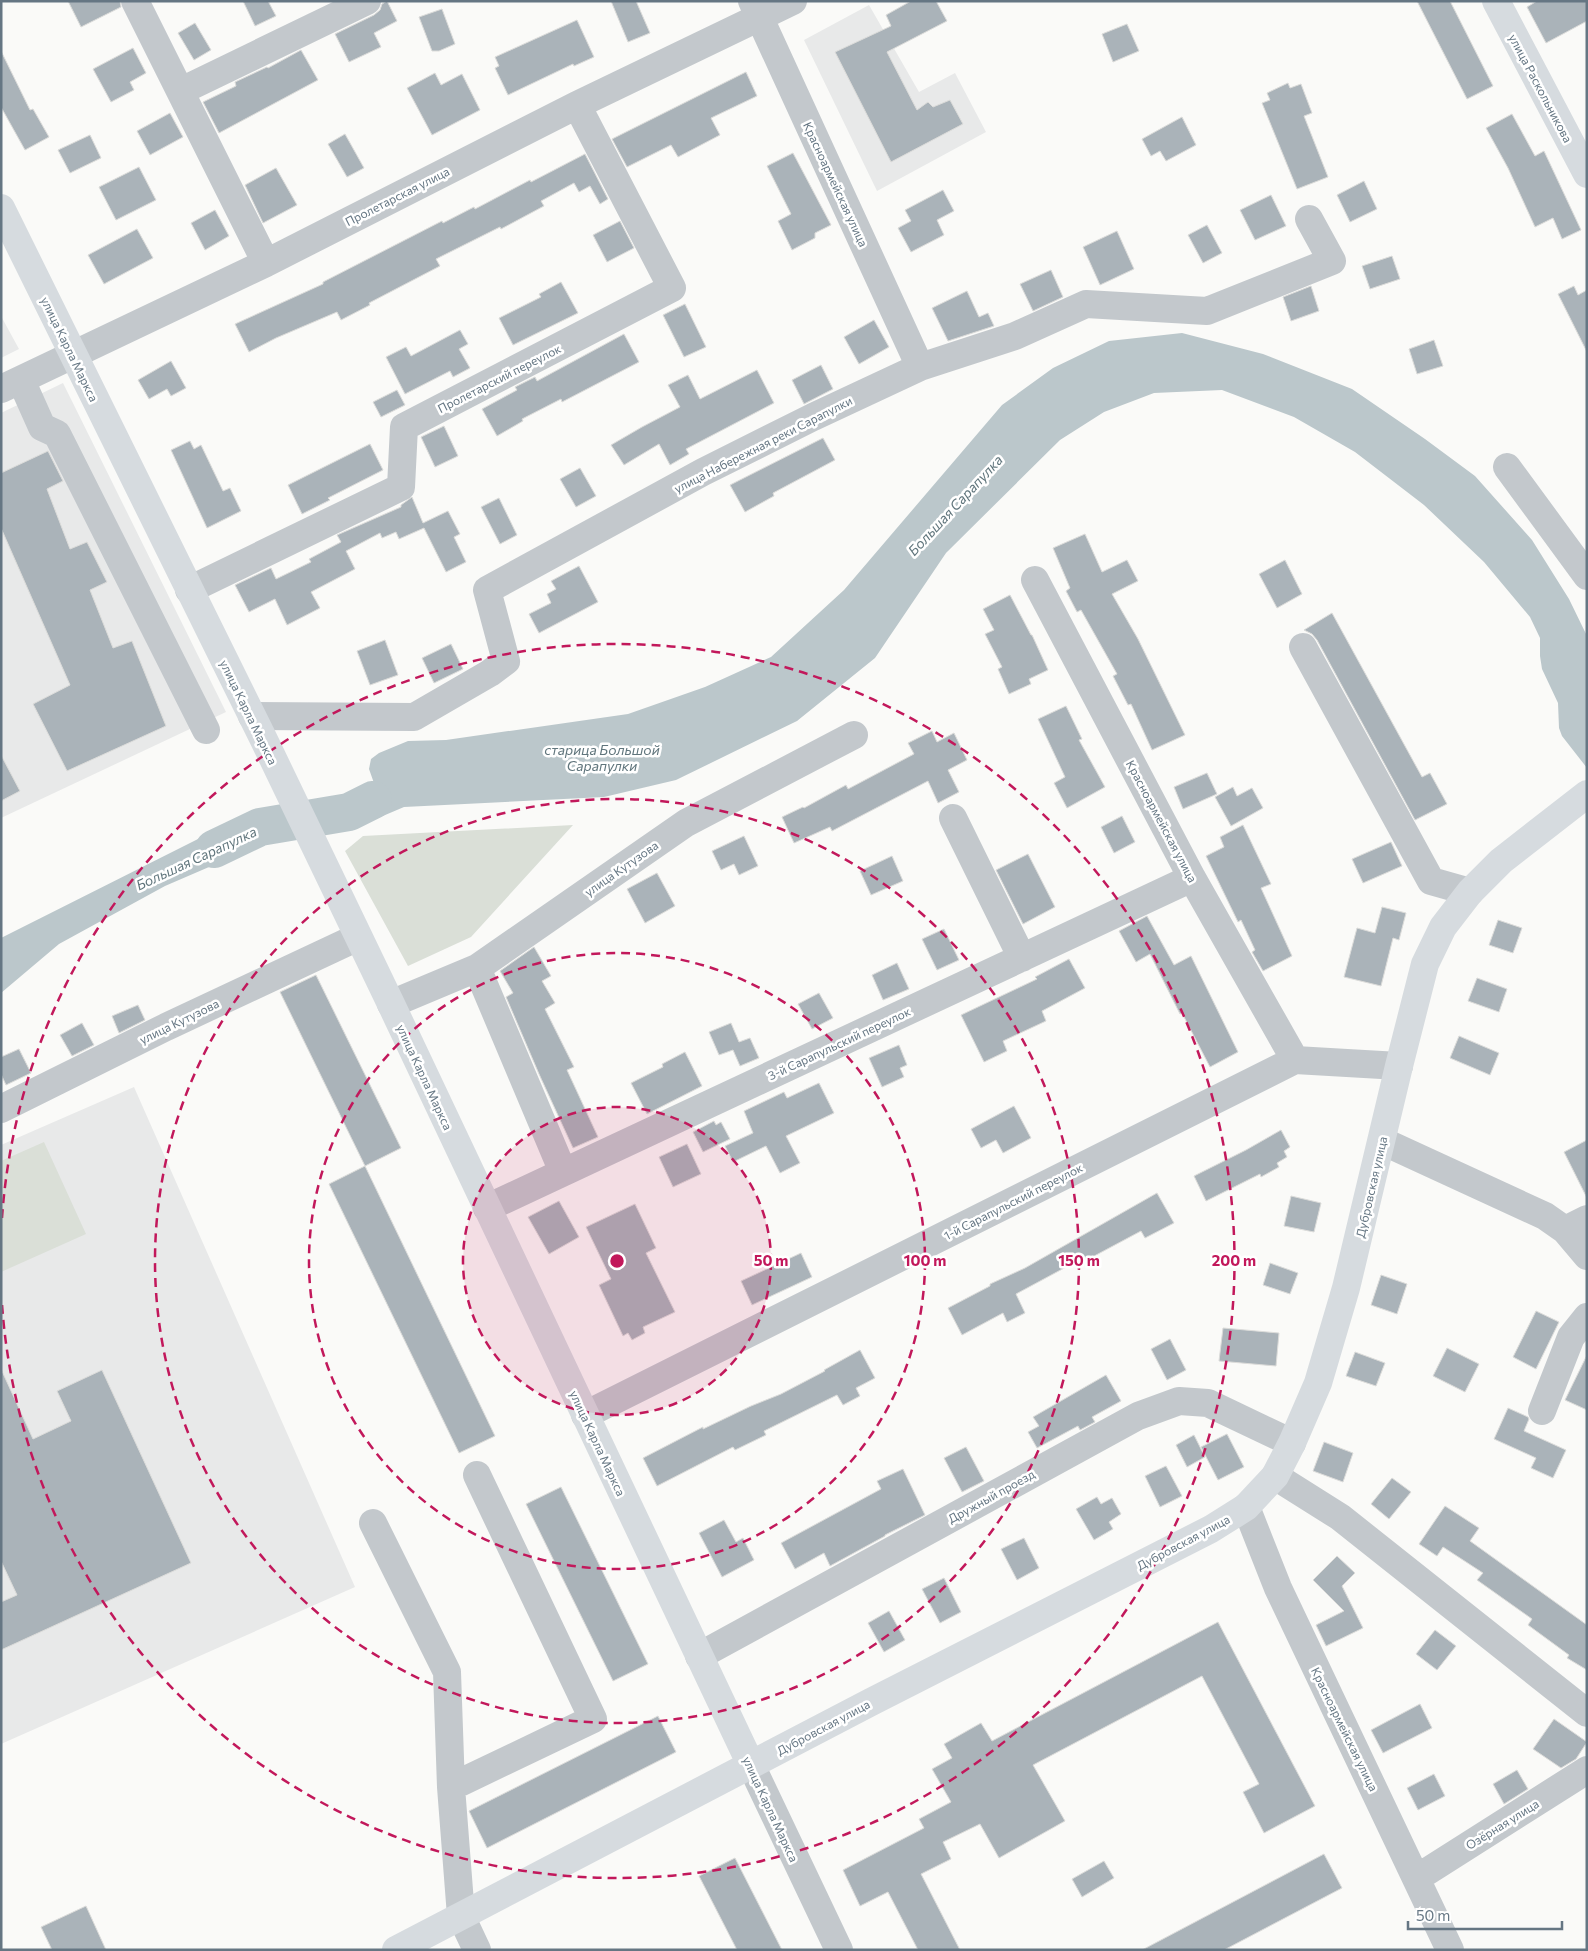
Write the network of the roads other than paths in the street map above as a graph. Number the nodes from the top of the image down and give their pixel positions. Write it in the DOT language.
graph roads {
  1 [pos="135,1"];
  2 [pos="367,1"];
  3 [pos="793,1"];
  4 [pos="1496,1"];
  5 [pos="756,9"];
  6 [pos="181,91"];
  7 [pos="577,105"];
  8 [pos="1578,139"];
  9 [pos="1587,174"];
  10 [pos="1,208"];
  11 [pos="1309,219"];
  12 [pos="266,262"];
  13 [pos="73,354"];
  14 [pos="920,367"];
  15 [pos="11,385"];
  16 [pos="1507,466"];
  17 [pos="1587,576"];
  18 [pos="1035,580"];
  19 [pos="189,590"];
  20 [pos="1303,647"];
  21 [pos="252,716"];
  22 [pos="206,730"];
  23 [pos="854,735"];
  24 [pos="1587,794"];
  25 [pos="952,818"];
  26 [pos="1192,878"];
  27 [pos="1470,892"];
  28 [pos="358,937"];
  29 [pos="1022,958"];
  30 [pos="477,968"];
  31 [pos="391,1004"];
  32 [pos="1295,1060"];
  33 [pos="1399,1066"];
  34 [pos="1,1109"];
  35 [pos="1382,1140"];
  36 [pos="563,1172"];
  37 [pos="486,1208"];
  38 [pos="1576,1224"];
  39 [pos="1587,1256"];
  40 [pos="1587,1317"];
  41 [pos="1542,1411"];
  42 [pos="585,1415"];
  43 [pos="1292,1443"];
  44 [pos="477,1475"];
  45 [pos="1275,1476"];
  46 [pos="1246,1507"];
  47 [pos="374,1523"];
  48 [pos="699,1656"];
  49 [pos="1587,1712"];
  50 [pos="750,1765"];
  51 [pos="1587,1770"];
  52 [pos="451,1787"];
  53 [pos="1417,1878"];
  54 [pos="461,1916"];
  55 [pos="396,1950"];
  56 [pos="477,1950"];
  57 [pos="839,1950"];
  58 [pos="1450,1950"];
  1 -- 6 [label="street"];
  2 -- 6 [label="street"];
  3 -- 5 [label="street, Пролетарская улица"];
  4 -- 8 [label="main road, улица Раскольникова"];
  5 -- 7 [label="street, Пролетарская улица"];
  5 -- 14 [label="street, Красноармейская улица"];
  6 -- 12 [label="street"];
  7 -- 12 [label="street, Пролетарская улица"];
  7 -- 19 [label="street, Пролетарский переулок"];
  8 -- 9 [label="main road, улица Раскольникова"];
  10 -- 13 [label="main road, улица Карла Маркса"];
  11 -- 14 [label="street, улица Набережная реки Сарапулки"];
  12 -- 13 [label="street, Пролетарская улица"];
  13 -- 15 [label="street, Пролетарская улица"];
  13 -- 19 [label="main road, улица Карла Маркса"];
  14 -- 21 [label="street, улица Набережная реки Сарапулки"];
  15 -- 22 [label="street"];
  16 -- 17 [label="street"];
  18 -- 26 [label="street, Красноармейская улица"];
  19 -- 21 [label="main road, улица Карла Маркса"];
  20 -- 27 [label="street"];
  21 -- 28 [label="main road, улица Карла Маркса"];
  23 -- 30 [label="street, улица Кутузова"];
  24 -- 27 [label="main road, Дубровская улица"];
  25 -- 29 [label="street"];
  26 -- 29 [label="street, 3-й Сарапульский переулок"];
  26 -- 32 [label="street, Красноармейская улица"];
  27 -- 33 [label="main road, Дубровская улица"];
  28 -- 31 [label="main road, улица Карла Маркса"];
  28 -- 34 [label="street, улица Кутузова"];
  29 -- 36 [label="street, 3-й Сарапульский переулок"];
  30 -- 31 [label="street, улица Кутузова"];
  30 -- 36 [label="street"];
  31 -- 37 [label="main road, улица Карла Маркса"];
  32 -- 33 [label="street, 1-й Сарапульский переулок"];
  32 -- 42 [label="street, 1-й Сарапульский переулок"];
  33 -- 35 [label="main road, Дубровская улица"];
  35 -- 38 [label="street"];
  35 -- 43 [label="main road, Дубровская улица"];
  36 -- 37 [label="street, 3-й Сарапульский переулок"];
  37 -- 42 [label="main road, улица Карла Маркса"];
  38 -- 39 [label="street"];
  40 -- 41 [label="street"];
  42 -- 48 [label="main road, улица Карла Маркса"];
  43 -- 45 [label="main road, Дубровская улица"];
  43 -- 48 [label="street, Дружный проезд"];
  44 -- 52 [label="street"];
  45 -- 46 [label="main road, Дубровская улица"];
  45 -- 49 [label="street"];
  46 -- 50 [label="main road, Дубровская улица"];
  46 -- 53 [label="street, Красноармейская улица"];
  47 -- 52 [label="street"];
  48 -- 50 [label="main road, улица Карла Маркса"];
  50 -- 54 [label="main road, Дубровская улица"];
  50 -- 57 [label="street, улица Карла Маркса"];
  51 -- 53 [label="street, Озёрная улица"];
  52 -- 54 [label="street"];
  53 -- 58 [label="street, Красноармейская улица"];
  54 -- 55 [label="main road, Дубровская улица"];
  54 -- 56 [label="street"];
}
